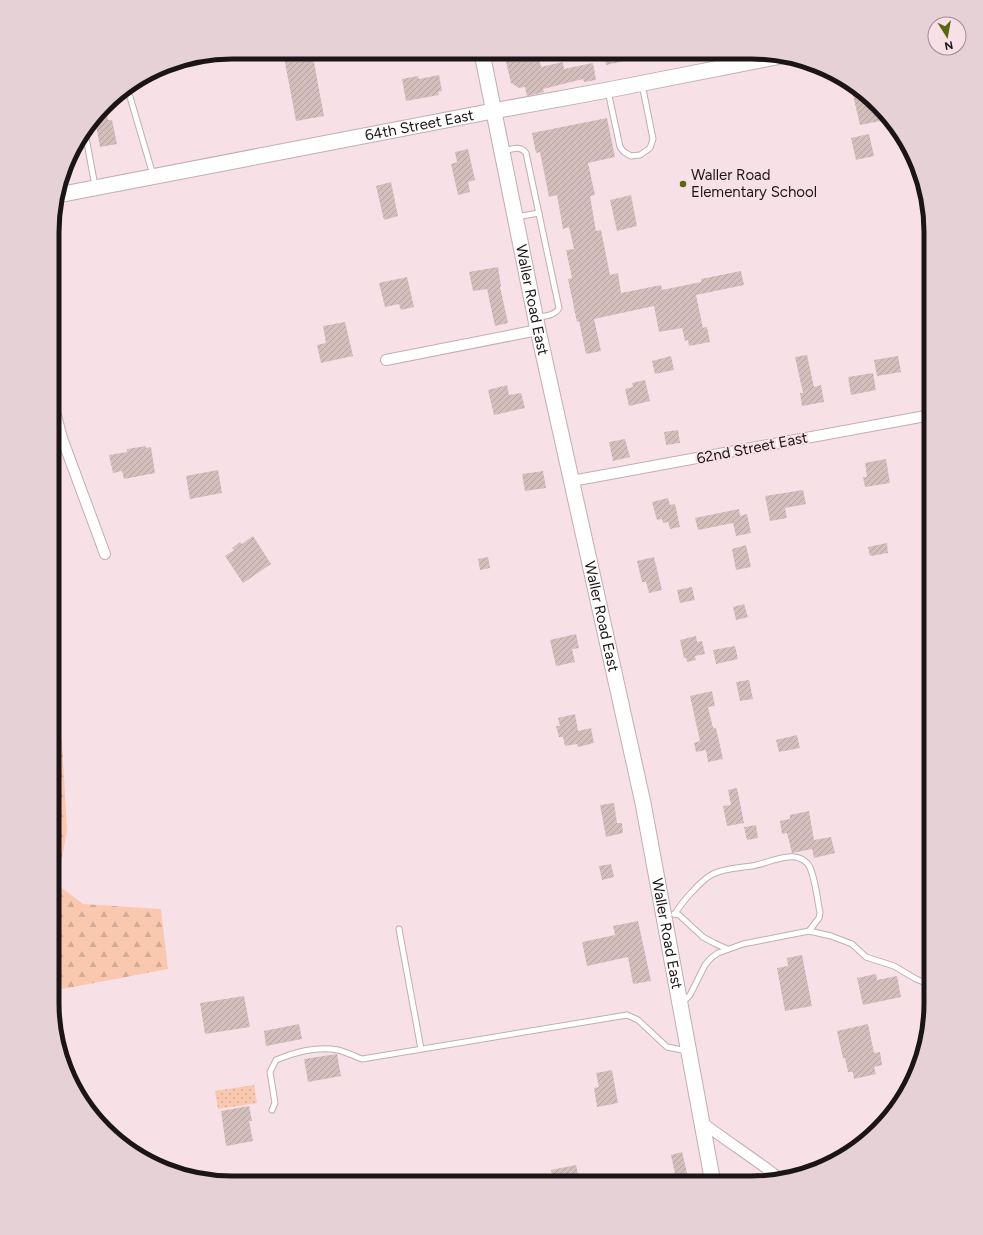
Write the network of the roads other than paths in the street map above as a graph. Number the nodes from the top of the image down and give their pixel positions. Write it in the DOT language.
graph roads {
  1 [pos="483,59"];
  2 [pos="765,59"];
  3 [pos="642,84"];
  4 [pos="608,90"];
  5 [pos="128,94"];
  6 [pos="493,111"];
  7 [pos="86,140"];
  8 [pos="501,152"];
  9 [pos="153,176"];
  10 [pos="95,188"];
  11 [pos="63,194"];
  12 [pos="539,213"];
  13 [pos="515,217"];
  14 [pos="537,324"];
  15 [pos="386,360"];
  16 [pos="924,416"];
  17 [pos="59,427"];
  18 [pos="572,481"];
  19 [pos="105,554"];
  20 [pos="670,915"];
  21 [pos="399,929"];
  22 [pos="809,931"];
  23 [pos="727,949"];
  24 [pos="924,982"];
  25 [pos="681,1004"];
  26 [pos="421,1049"];
  27 [pos="690,1052"];
  28 [pos="272,1110"];
  29 [pos="703,1124"];
  30 [pos="775,1175"];
  31 [pos="712,1176"];
  1 -- 6 [label="street, Waller Road East"];
  2 -- 3 [label="street, 64th Street East"];
  3 -- 4 [label="street, 64th Street East"];
  3 -- 4 [label="lane"];
  4 -- 6 [label="street, 64th Street East"];
  5 -- 9 [label="lane"];
  6 -- 8 [label="street, Waller Road East"];
  6 -- 9 [label="street, 64th Street East"];
  7 -- 10 [label="lane"];
  8 -- 12 [label="lane"];
  8 -- 13 [label="street, Waller Road East"];
  9 -- 10 [label="street, 64th Street East"];
  10 -- 11 [label="street, 64th Street East"];
  12 -- 13 [label="lane"];
  12 -- 14 [label="lane"];
  13 -- 14 [label="street, Waller Road East"];
  14 -- 15 [label="street"];
  14 -- 18 [label="street, Waller Road East"];
  16 -- 18 [label="street, 62nd Street East"];
  17 -- 19 [label="street"];
  18 -- 20 [label="street, Waller Road East"];
  20 -- 22 [label="lane"];
  20 -- 23 [label="lane"];
  20 -- 25 [label="street, Waller Road East"];
  21 -- 26 [label="lane"];
  22 -- 23 [label="lane"];
  22 -- 24 [label="lane"];
  23 -- 25 [label="lane"];
  25 -- 27 [label="street, Waller Road East"];
  26 -- 27 [label="lane"];
  26 -- 28 [label="lane"];
  27 -- 29 [label="street, Waller Road East"];
  29 -- 30 [label="street"];
  29 -- 31 [label="street, Waller Road East"];
}
